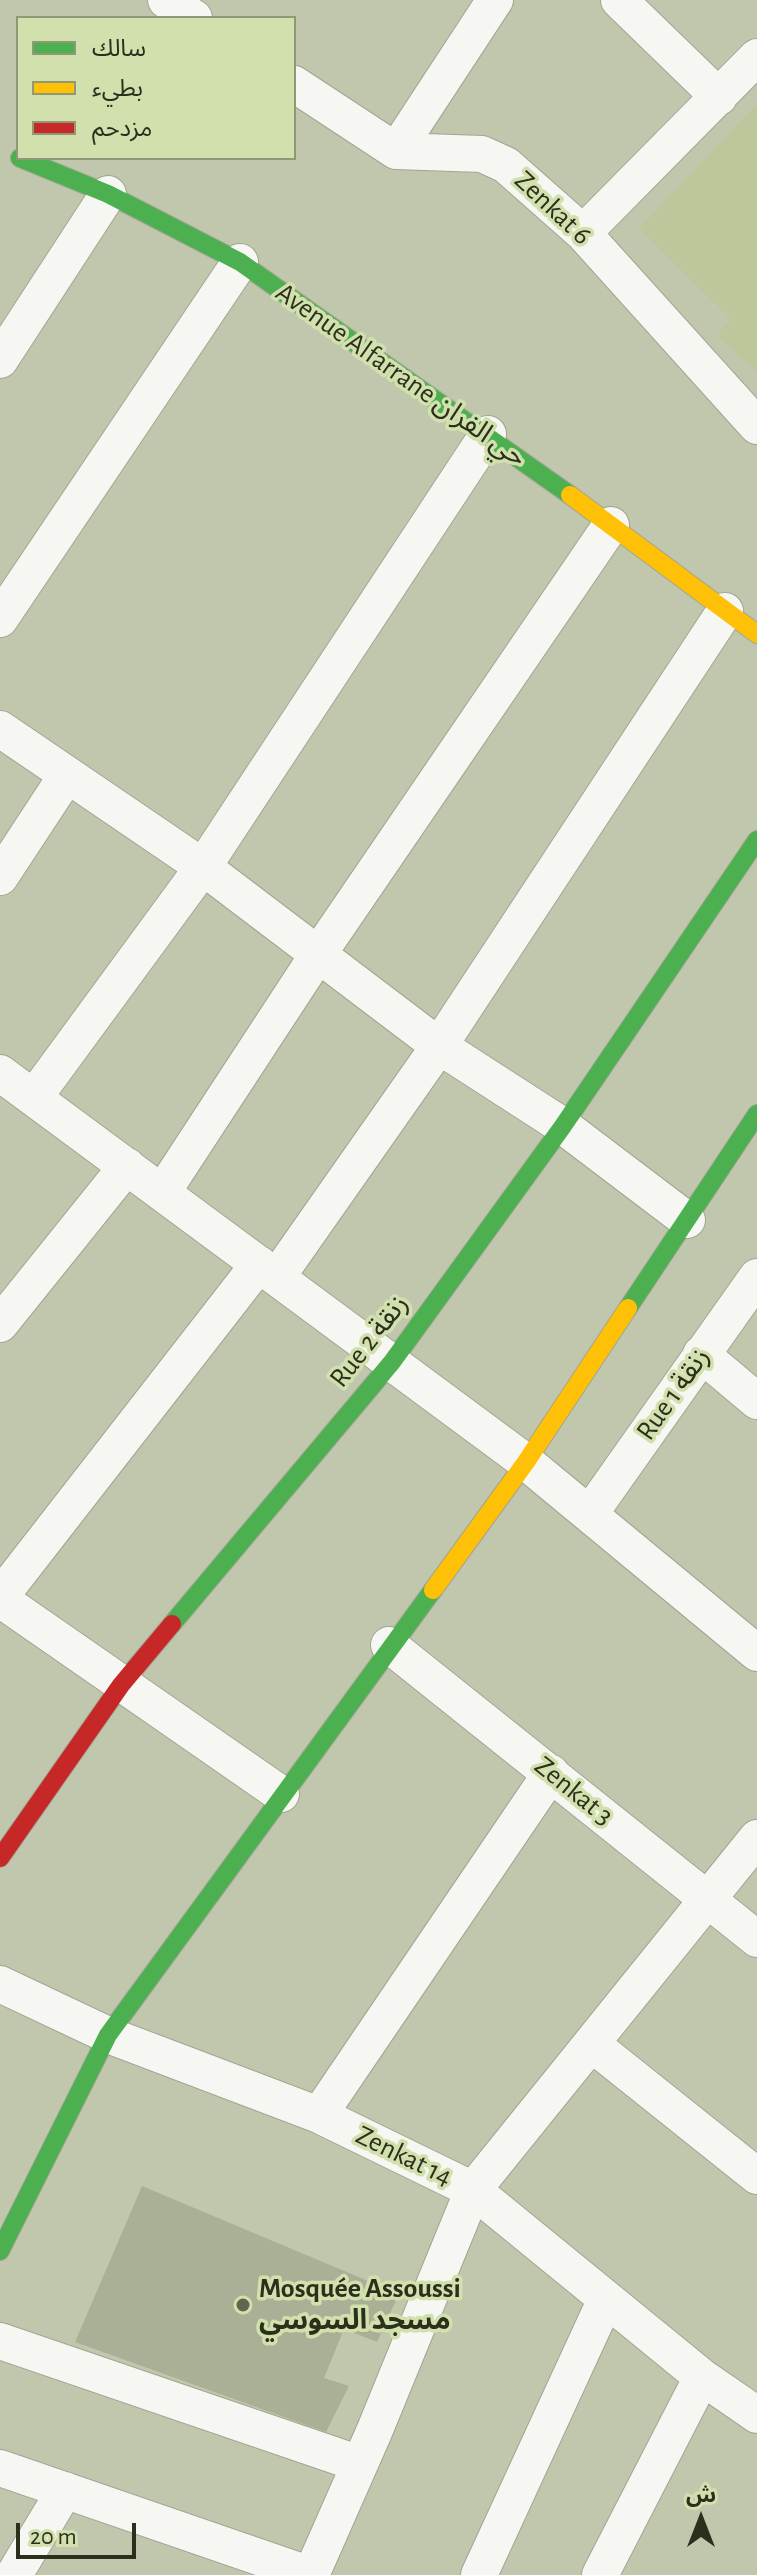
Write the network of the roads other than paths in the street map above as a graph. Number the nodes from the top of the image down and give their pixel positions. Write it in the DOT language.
graph roads {
  1 [pos="166,0"];
  2 [pos="495,0"];
  3 [pos="619,0"];
  4 [pos="191,16"];
  5 [pos="757,57"];
  6 [pos="296,85"];
  7 [pos="719,97"];
  8 [pos="396,151"];
  9 [pos="24,160"];
  10 [pos="108,194"];
  11 [pos="583,233"];
  12 [pos="240,262"];
  13 [pos="0,360"];
  14 [pos="757,426"];
  15 [pos="488,434"];
  16 [pos="611,525"];
  17 [pos="725,611"];
  18 [pos="0,619"];
  19 [pos="757,634"];
  20 [pos="0,729"];
  21 [pos="67,775"];
  22 [pos="757,840"];
  23 [pos="203,867"];
  24 [pos="0,877"];
  25 [pos="317,956"];
  26 [pos="439,1046"];
  27 [pos="0,1073"];
  28 [pos="35,1096"];
  29 [pos="757,1114"];
  30 [pos="563,1126"];
  31 [pos="127,1166"];
  32 [pos="162,1193"];
  33 [pos="687,1220"];
  34 [pos="268,1271"];
  35 [pos="757,1277"];
  36 [pos="0,1324"];
  37 [pos="701,1354"];
  38 [pos="392,1362"];
  39 [pos="757,1401"];
  40 [pos="526,1462"];
  41 [pos="591,1512"];
  42 [pos="0,1598"];
  43 [pos="389,1645"];
  44 [pos="757,1653"];
  45 [pos="121,1685"];
  46 [pos="551,1773"];
  47 [pos="281,1794"];
  48 [pos="757,1838"];
  49 [pos="0,1858"];
  50 [pos="706,1897"];
  51 [pos="757,1939"];
  52 [pos="0,1984"];
  53 [pos="108,2035"];
  54 [pos="593,2045"];
  55 [pos="319,2115"];
  56 [pos="757,2176"];
  57 [pos="473,2190"];
  58 [pos="0,2251"];
  59 [pos="606,2299"];
  60 [pos="0,2341"];
  61 [pos="702,2377"];
  62 [pos="757,2415"];
  63 [pos="360,2464"];
  64 [pos="0,2468"];
  65 [pos="65,2490"];
  66 [pos="14,2575"];
  67 [pos="311,2575"];
  68 [pos="479,2575"];
  69 [pos="600,2575"];
  1 -- 4 [label="street"];
  2 -- 8 [label="street"];
  3 -- 7 [label="street"];
  5 -- 7 [label="street"];
  6 -- 8 [label="street"];
  7 -- 11 [label="street"];
  8 -- 11 [label="street, Zenkat 6"];
  9 -- 10 [label="street, Avenue Alfarrane حي الفران"];
  10 -- 12 [label="street, Avenue Alfarrane حي الفران"];
  10 -- 13 [label="street"];
  11 -- 14 [label="street, Zenkat 6"];
  12 -- 15 [label="street, Avenue Alfarrane حي الفران"];
  12 -- 18 [label="street"];
  15 -- 16 [label="street, Avenue Alfarrane حي الفران"];
  15 -- 23 [label="street"];
  16 -- 17 [label="street, Avenue Alfarrane حي الفران"];
  16 -- 25 [label="street"];
  17 -- 19 [label="street, Avenue Alfarrane حي الفران"];
  17 -- 26 [label="street"];
  20 -- 21 [label="street"];
  21 -- 23 [label="street"];
  21 -- 24 [label="street"];
  22 -- 30 [label="street, Rue 2 زنقة"];
  23 -- 25 [label="street"];
  23 -- 28 [label="street"];
  25 -- 26 [label="street"];
  25 -- 32 [label="street"];
  26 -- 30 [label="street"];
  26 -- 34 [label="street"];
  27 -- 28 [label="street"];
  28 -- 31 [label="street"];
  29 -- 33 [label="street"];
  30 -- 33 [label="street"];
  30 -- 38 [label="street, Rue 2 زنقة"];
  31 -- 32 [label="street"];
  31 -- 36 [label="street"];
  32 -- 34 [label="street"];
  33 -- 40 [label="street"];
  34 -- 38 [label="street"];
  34 -- 42 [label="street"];
  35 -- 37 [label="street, Rue 1 زنقة"];
  37 -- 39 [label="street"];
  37 -- 41 [label="street, Rue 1 زنقة"];
  38 -- 40 [label="street"];
  38 -- 45 [label="street, Rue 2 زنقة"];
  40 -- 41 [label="street"];
  40 -- 43 [label="street"];
  41 -- 44 [label="street"];
  42 -- 45 [label="street"];
  43 -- 46 [label="street, Zenkat 3"];
  43 -- 47 [label="street"];
  45 -- 47 [label="street"];
  45 -- 49 [label="street, Rue 2 زنقة"];
  46 -- 50 [label="street, Zenkat 3"];
  46 -- 55 [label="street"];
  47 -- 53 [label="street"];
  48 -- 50 [label="street"];
  50 -- 51 [label="street, Zenkat 3"];
  50 -- 54 [label="street"];
  52 -- 53 [label="street, Zenkat 14"];
  53 -- 55 [label="street, Zenkat 14"];
  53 -- 58 [label="street"];
  54 -- 56 [label="street"];
  54 -- 57 [label="street"];
  55 -- 57 [label="street, Zenkat 14"];
  57 -- 59 [label="street, Zenkat 14"];
  57 -- 63 [label="street"];
  59 -- 61 [label="street, Zenkat 14"];
  59 -- 68 [label="street"];
  60 -- 63 [label="street"];
  61 -- 62 [label="street, Zenkat 14"];
  61 -- 69 [label="street"];
  63 -- 67 [label="street"];
  64 -- 65 [label="street"];
  65 -- 66 [label="street"];
  65 -- 67 [label="street"];
}
